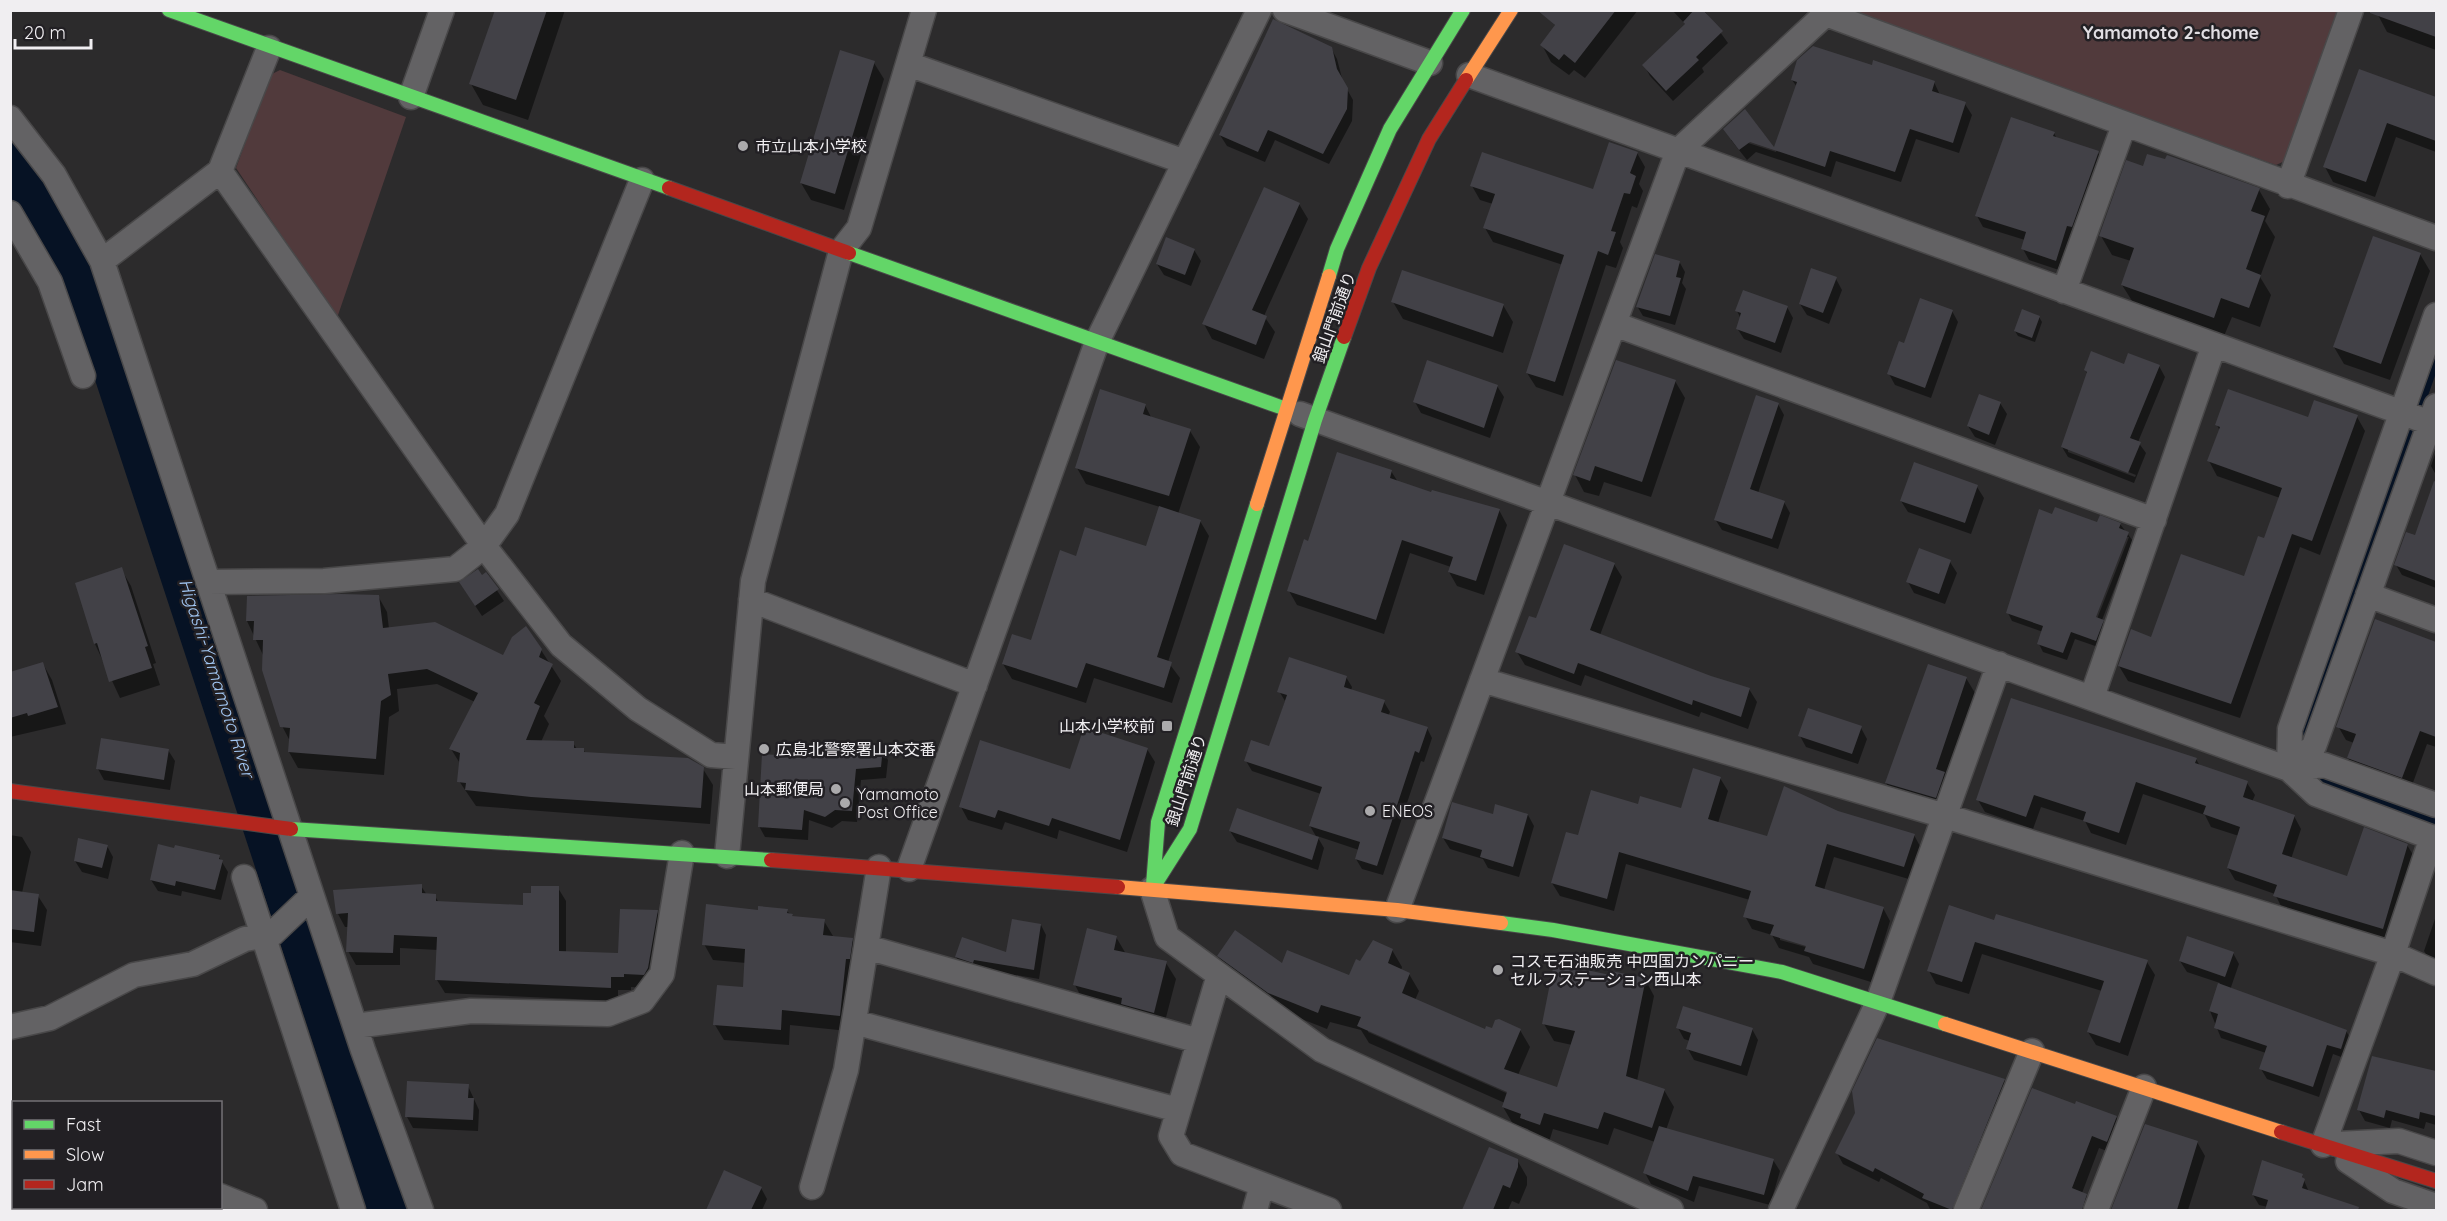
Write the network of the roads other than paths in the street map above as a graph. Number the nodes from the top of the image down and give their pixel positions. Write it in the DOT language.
graph roads {
  1 [pos="168,10"];
  2 [pos="442,10"];
  3 [pos="924,10"];
  4 [pos="1259,10"];
  5 [pos="1285,10"];
  6 [pos="1463,10"];
  7 [pos="1511,10"];
  8 [pos="2351,10"];
  9 [pos="1828,12"];
  10 [pos="269,48"];
  11 [pos="1430,63"];
  12 [pos="908,64"];
  13 [pos="1469,75"];
  14 [pos="411,97"];
  15 [pos="10,118"];
  16 [pos="2124,125"];
  17 [pos="1677,151"];
  18 [pos="1185,162"];
  19 [pos="220,171"];
  20 [pos="642,180"];
  21 [pos="2288,186"];
  22 [pos="10,213"];
  23 [pos="2436,238"];
  24 [pos="841,250"];
  25 [pos="102,261"];
  26 [pos="2064,291"];
  27 [pos="2436,315"];
  28 [pos="1614,324"];
  29 [pos="1097,342"];
  30 [pos="2214,345"];
  31 [pos="83,376"];
  32 [pos="1286,410"];
  33 [pos="2401,412"];
  34 [pos="2434,418"];
  35 [pos="1315,420"];
  36 [pos="1548,503"];
  37 [pos="2154,520"];
  38 [pos="484,546"];
  39 [pos="209,582"];
  40 [pos="2368,595"];
  41 [pos="751,600"];
  42 [pos="2436,620"];
  43 [pos="1999,664"];
  44 [pos="1482,680"];
  45 [pos="975,685"];
  46 [pos="2092,697"];
  47 [pos="736,757"];
  48 [pos="2289,770"];
  49 [pos="10,791"];
  50 [pos="2436,805"];
  51 [pos="1945,816"];
  52 [pos="284,828"];
  53 [pos="2434,838"];
  54 [pos="682,853"];
  55 [pos="727,856"];
  56 [pos="879,867"];
  57 [pos="909,869"];
  58 [pos="244,878"];
  59 [pos="1152,889"];
  60 [pos="312,896"];
  61 [pos="1397,910"];
  62 [pos="268,935"];
  63 [pos="866,947"];
  64 [pos="2393,954"];
  65 [pos="2436,973"];
  66 [pos="1219,975"];
  67 [pos="1878,1002"];
  68 [pos="854,1022"];
  69 [pos="356,1026"];
  70 [pos="10,1027"];
  71 [pos="1199,1041"];
  72 [pos="2032,1051"];
  73 [pos="2144,1087"];
  74 [pos="1178,1110"];
  75 [pos="2323,1144"];
  76 [pos="2436,1153"];
  77 [pos="2436,1181"];
  78 [pos="1262,1185"];
  79 [pos="812,1187"];
  80 [pos="222,1197"];
  81 [pos="2436,1206"];
  82 [pos="255,1210"];
  83 [pos="353,1210"];
  84 [pos="421,1210"];
  85 [pos="1255,1210"];
  86 [pos="1329,1210"];
  87 [pos="1671,1210"];
  88 [pos="1780,1210"];
  89 [pos="1966,1210"];
  90 [pos="2096,1210"];
  1 -- 10 [label="street"];
  2 -- 14 [label="street"];
  3 -- 12 [label="street"];
  4 -- 18 [label="street"];
  5 -- 11 [label="street"];
  6 -- 11 [label="street, 銀山門前通り"];
  7 -- 13 [label="street, 銀山門前通り"];
  8 -- 21 [label="street"];
  9 -- 16 [label="street"];
  9 -- 17 [label="street"];
  10 -- 14 [label="street"];
  10 -- 19 [label="street"];
  11 -- 32 [label="street, 銀山門前通り"];
  12 -- 18 [label="street"];
  12 -- 24 [label="street"];
  13 -- 17 [label="street"];
  13 -- 35 [label="street, 銀山門前通り"];
  14 -- 20 [label="street"];
  15 -- 25 [label="street"];
  16 -- 21 [label="street"];
  16 -- 26 [label="street"];
  17 -- 26 [label="street"];
  17 -- 28 [label="street"];
  18 -- 29 [label="street"];
  19 -- 25 [label="street"];
  19 -- 38 [label="street"];
  20 -- 24 [label="street"];
  20 -- 38 [label="street"];
  21 -- 23 [label="street"];
  22 -- 31 [label="street"];
  24 -- 29 [label="street"];
  24 -- 41 [label="street"];
  25 -- 39 [label="street"];
  26 -- 30 [label="street"];
  27 -- 33 [label="street"];
  28 -- 36 [label="street"];
  28 -- 37 [label="street"];
  29 -- 32 [label="street"];
  29 -- 45 [label="street"];
  30 -- 33 [label="street"];
  30 -- 37 [label="street"];
  32 -- 35 [label="street"];
  32 -- 59 [label="street, 銀山門前通り"];
  33 -- 34 [label="street"];
  33 -- 48 [label="street"];
  34 -- 40 [label="street"];
  35 -- 36 [label="street"];
  35 -- 59 [label="street, 銀山門前通り"];
  36 -- 43 [label="street"];
  36 -- 44 [label="street"];
  37 -- 46 [label="street"];
  38 -- 39 [label="street"];
  38 -- 47 [label="street"];
  39 -- 52 [label="street"];
  40 -- 42 [label="street"];
  40 -- 48 [label="street"];
  41 -- 45 [label="street"];
  41 -- 47 [label="street"];
  43 -- 46 [label="street"];
  43 -- 51 [label="street"];
  44 -- 51 [label="street"];
  44 -- 61 [label="street"];
  45 -- 57 [label="street"];
  46 -- 48 [label="street"];
  47 -- 55 [label="street"];
  48 -- 50 [label="street"];
  48 -- 53 [label="street"];
  49 -- 52 [label="street"];
  51 -- 64 [label="street"];
  51 -- 67 [label="street"];
  52 -- 54 [label="street"];
  52 -- 60 [label="street"];
  53 -- 64 [label="street"];
  54 -- 55 [label="street"];
  54 -- 69 [label="street"];
  55 -- 56 [label="street"];
  56 -- 57 [label="street"];
  56 -- 63 [label="street"];
  57 -- 59 [label="street"];
  58 -- 62 [label="street"];
  59 -- 61 [label="street"];
  59 -- 66 [label="street"];
  60 -- 62 [label="street"];
  60 -- 69 [label="street"];
  61 -- 67 [label="street"];
  62 -- 70 [label="street"];
  62 -- 83 [label="street"];
  63 -- 68 [label="street"];
  63 -- 71 [label="street"];
  64 -- 65 [label="street"];
  64 -- 75 [label="street"];
  66 -- 71 [label="street"];
  66 -- 87 [label="street"];
  67 -- 72 [label="street"];
  67 -- 88 [label="street"];
  68 -- 74 [label="street"];
  68 -- 79 [label="street"];
  69 -- 84 [label="street"];
  71 -- 74 [label="street"];
  72 -- 73 [label="street"];
  72 -- 89 [label="street"];
  73 -- 75 [label="street"];
  73 -- 90 [label="street"];
  74 -- 78 [label="street"];
  75 -- 76 [label="street"];
  75 -- 77 [label="street"];
  75 -- 81 [label="street"];
  78 -- 85 [label="street"];
  78 -- 86 [label="street"];
  80 -- 82 [label="street"];
}
